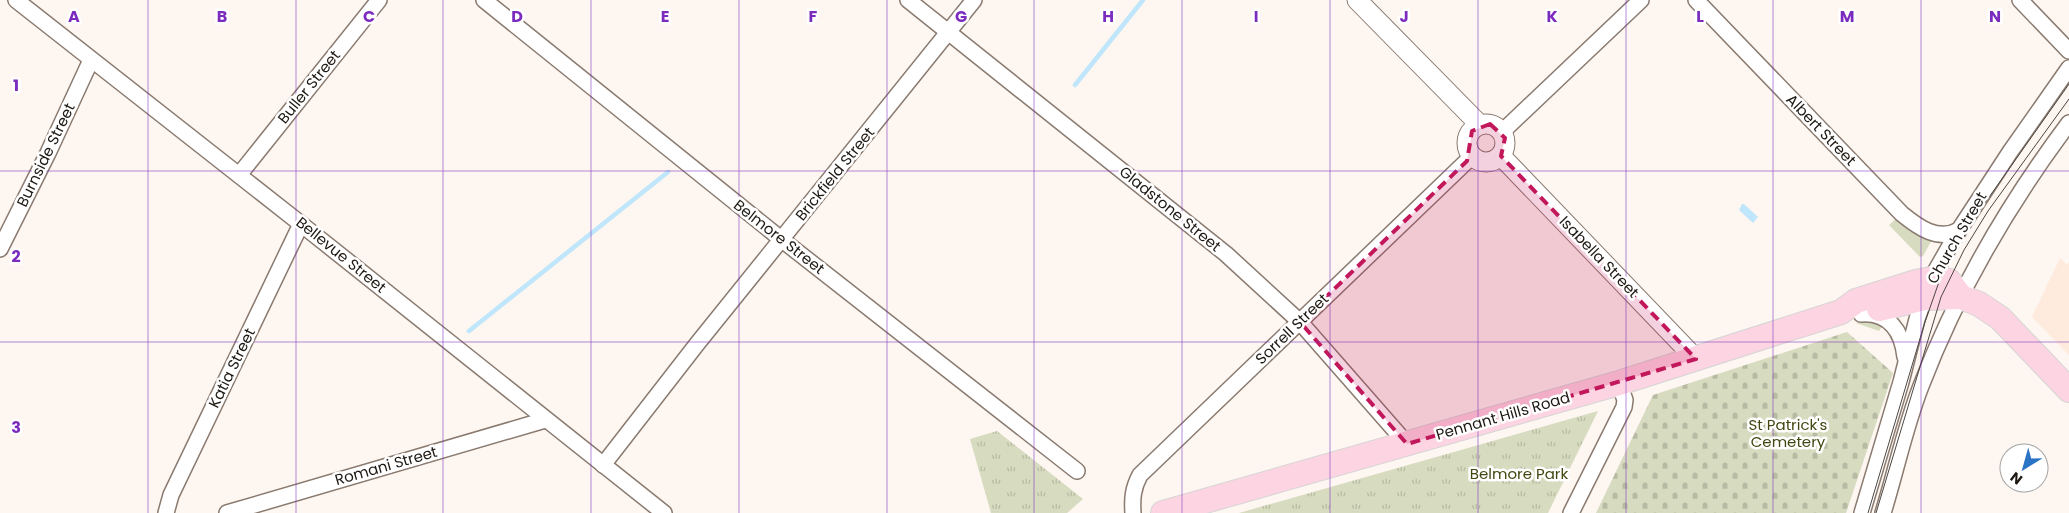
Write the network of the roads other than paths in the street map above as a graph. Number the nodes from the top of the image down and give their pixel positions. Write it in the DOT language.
graph roads {
  1 [pos="16,0"];
  2 [pos="379,0"];
  3 [pos="484,0"];
  4 [pos="908,0"];
  5 [pos="974,0"];
  6 [pos="1357,0"];
  7 [pos="1641,0"];
  8 [pos="1696,0"];
  9 [pos="2020,0"];
  10 [pos="949,32"];
  11 [pos="2069,51"];
  12 [pos="91,60"];
  13 [pos="2069,68"];
  14 [pos="2069,123"];
  15 [pos="1480,125"];
  16 [pos="1502,132"];
  17 [pos="1470,153"];
  18 [pos="1501,156"];
  19 [pos="238,174"];
  20 [pos="302,224"];
  21 [pos="1959,230"];
  22 [pos="781,239"];
  23 [pos="0,249"];
  24 [pos="1927,288"];
  25 [pos="1961,297"];
  26 [pos="1851,313"];
  27 [pos="1300,322"];
  28 [pos="1696,358"];
  29 [pos="1906,363"];
  30 [pos="1619,383"];
  31 [pos="2069,390"];
  32 [pos="545,420"];
  33 [pos="1407,444"];
  34 [pos="603,465"];
  35 [pos="1077,471"];
  36 [pos="166,513"];
  37 [pos="227,513"];
  38 [pos="664,513"];
  39 [pos="1133,513"];
  40 [pos="1163,513"];
  41 [pos="1571,513"];
  42 [pos="1862,513"];
  43 [pos="1883,513"];
  1 -- 12 [label="street, Bellevue Street"];
  2 -- 19 [label="street, Buller Street"];
  3 -- 22 [label="street, Belmore Street"];
  4 -- 10 [label="street, Gladstone Street"];
  5 -- 10 [label="street, Brickfield Street"];
  6 -- 15 [label="street"];
  7 -- 16 [label="street"];
  8 -- 21 [label="street, Albert Street"];
  9 -- 11 [label="street"];
  10 -- 22 [label="street, Brickfield Street"];
  10 -- 27 [label="street, Gladstone Street"];
  12 -- 19 [label="street, Bellevue Street"];
  12 -- 23 [label="street, Burnside Street"];
  13 -- 21 [label="street, Church Street"];
  14 -- 25 [label="street, Church Street"];
  15 -- 16 [label="street"];
  15 -- 17 [label="street"];
  16 -- 18 [label="street"];
  17 -- 18 [label="street"];
  17 -- 27 [label="street, Sorrell Street"];
  18 -- 28 [label="street, Isabella Street"];
  19 -- 20 [label="street, Bellevue Street"];
  20 -- 32 [label="street, Bellevue Street"];
  20 -- 36 [label="street, Katia Street"];
  21 -- 24 [label="street, Church Street"];
  22 -- 34 [label="street, Brickfield Street"];
  22 -- 35 [label="street, Belmore Street"];
  24 -- 25 [label="main road, Pennant Hills Road"];
  24 -- 26 [label="main road, Pennant Hills Road"];
  24 -- 29 [label="street, Church Street"];
  25 -- 31 [label="main road"];
  25 -- 43 [label="street, Church Street"];
  26 -- 28 [label="main road, Pennant Hills Road"];
  26 -- 29 [label="street"];
  27 -- 33 [label="street, Gladstone Street"];
  27 -- 39 [label="street, Sorrell Street"];
  28 -- 30 [label="main road, Pennant Hills Road"];
  29 -- 42 [label="street, Church Street"];
  30 -- 33 [label="main road, Pennant Hills Road"];
  30 -- 41 [label="street"];
  32 -- 34 [label="street, Bellevue Street"];
  32 -- 37 [label="street, Romani Street"];
  33 -- 40 [label="main road, Pennant Hills Road"];
  34 -- 38 [label="street, Bellevue Street"];
}
